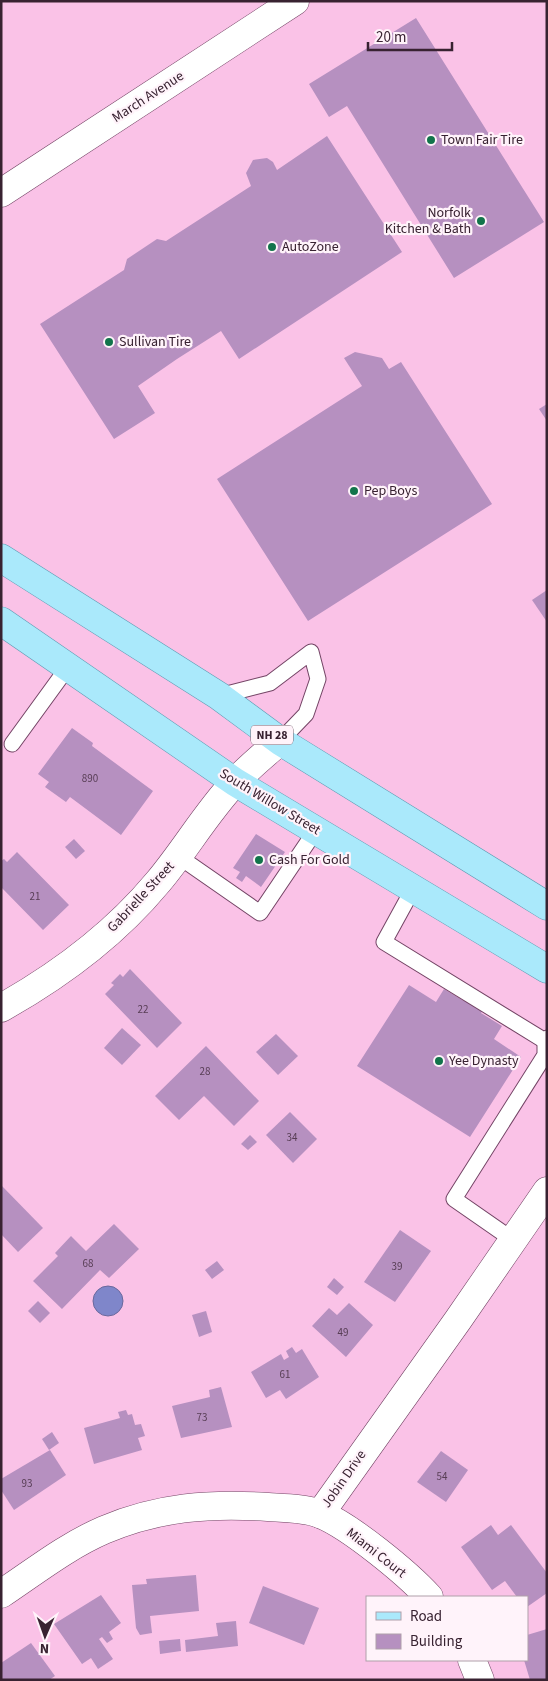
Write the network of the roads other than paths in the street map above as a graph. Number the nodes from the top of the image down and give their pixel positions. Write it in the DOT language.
graph roads {
  1 [pos="295,1"];
  2 [pos="1,193"];
  3 [pos="1,558"];
  4 [pos="4,629"];
  5 [pos="68,667"];
  6 [pos="218,696"];
  7 [pos="280,740"];
  8 [pos="12,744"];
  9 [pos="235,782"];
  10 [pos="316,830"];
  11 [pos="178,856"];
  12 [pos="413,890"];
  13 [pos="547,906"];
  14 [pos="547,969"];
  15 [pos="1,1008"];
  16 [pos="546,1039"];
  17 [pos="547,1191"];
  18 [pos="513,1240"];
  19 [pos="320,1514"];
  20 [pos="1,1594"];
  21 [pos="428,1596"];
  22 [pos="472,1661"];
  23 [pos="480,1680"];
  1 -- 2 [label="street, March Avenue"];
  3 -- 6 [label="main road, NH 28"];
  4 -- 5 [label="main road, South Willow Street"];
  5 -- 8 [label="lane"];
  5 -- 9 [label="main road, South Willow Street"];
  6 -- 7 [label="main road, NH 28"];
  6 -- 7 [label="lane"];
  7 -- 9 [label="street, Gabrielle Street"];
  7 -- 13 [label="main road, NH 28"];
  9 -- 10 [label="main road, South Willow Street"];
  9 -- 11 [label="street, Gabrielle Street"];
  10 -- 11 [label="lane"];
  10 -- 12 [label="main road, South Willow Street"];
  11 -- 15 [label="street, Gabrielle Street"];
  12 -- 14 [label="main road, South Willow Street"];
  12 -- 16 [label="lane"];
  16 -- 18 [label="lane"];
  17 -- 18 [label="street, Jobin Drive"];
  18 -- 19 [label="street, Jobin Drive"];
  19 -- 20 [label="street, Jobin Drive"];
  19 -- 21 [label="street, Miami Court"];
  22 -- 23 [label="street"];
}
